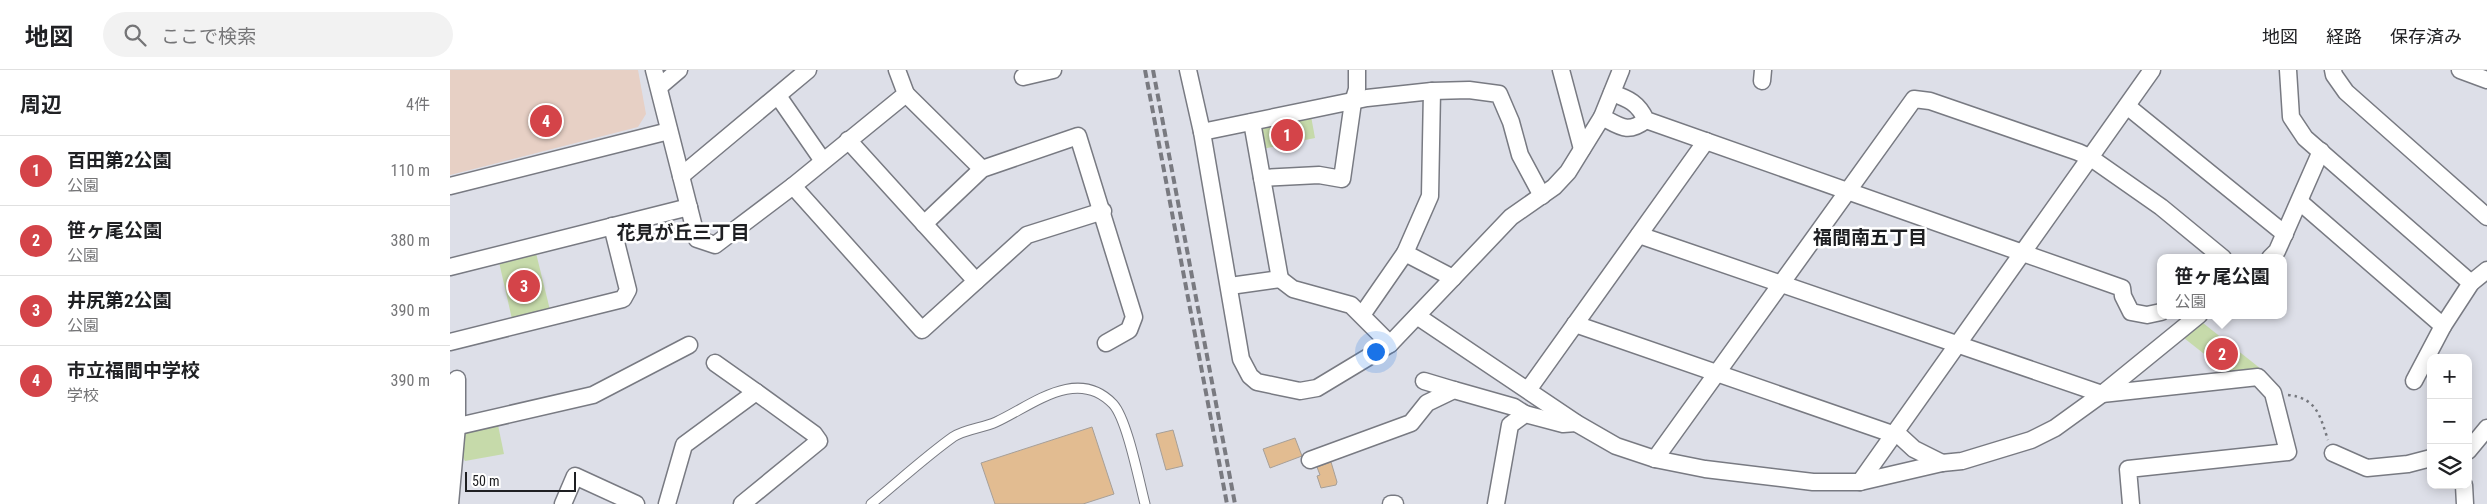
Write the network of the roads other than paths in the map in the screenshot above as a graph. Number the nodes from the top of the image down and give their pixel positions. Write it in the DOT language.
graph roads {
  1 [pos="654,70"];
  2 [pos="680,70"];
  3 [pos="897,70"];
  4 [pos="1053,70"];
  5 [pos="1188,70"];
  6 [pos="1357,70"];
  7 [pos="1561,70"];
  8 [pos="1621,70"];
  9 [pos="2152,70"];
  10 [pos="2288,70"];
  11 [pos="2333,70"];
  12 [pos="2460,70"];
  13 [pos="802,72"];
  14 [pos="1024,80"];
  15 [pos="2487,80"];
  16 [pos="658,87"];
  17 [pos="1432,91"];
  18 [pos="1612,93"];
  19 [pos="906,94"];
  20 [pos="778,96"];
  21 [pos="1353,102"];
  22 [pos="2127,106"];
  23 [pos="1602,118"];
  24 [pos="1646,120"];
  25 [pos="1252,122"];
  26 [pos="669,131"];
  27 [pos="1202,132"];
  28 [pos="848,140"];
  29 [pos="1706,141"];
  30 [pos="1582,149"];
  31 [pos="2321,151"];
  32 [pos="2091,158"];
  33 [pos="823,161"];
  34 [pos="982,169"];
  35 [pos="681,176"];
  36 [pos="1262,178"];
  37 [pos="450,186"];
  38 [pos="793,186"];
  39 [pos="1848,191"];
  40 [pos="1542,196"];
  41 [pos="2300,202"];
  42 [pos="689,207"];
  43 [pos="1102,211"];
  44 [pos="2487,217"];
  45 [pos="924,224"];
  46 [pos="612,226"];
  47 [pos="2285,234"];
  48 [pos="1639,235"];
  49 [pos="2022,252"];
  50 [pos="1405,254"];
  51 [pos="2218,254"];
  52 [pos="2274,254"];
  53 [pos="450,267"];
  54 [pos="2487,270"];
  55 [pos="1453,278"];
  56 [pos="1280,279"];
  57 [pos="976,281"];
  58 [pos="2471,283"];
  59 [pos="1782,284"];
  60 [pos="1230,286"];
  61 [pos="2157,313"];
  62 [pos="1362,315"];
  63 [pos="1417,316"];
  64 [pos="2194,320"];
  65 [pos="1575,324"];
  66 [pos="2443,326"];
  67 [pos="450,342"];
  68 [pos="1106,343"];
  69 [pos="1390,344"];
  70 [pos="1958,344"];
  71 [pos="689,345"];
  72 [pos="715,363"];
  73 [pos="1716,374"];
  74 [pos="457,378"];
  75 [pos="1424,380"];
  76 [pos="2414,381"];
  77 [pos="1454,390"];
  78 [pos="1528,390"];
  79 [pos="756,392"];
  80 [pos="2102,394"];
  81 [pos="1526,414"];
  82 [pos="1576,423"];
  83 [pos="453,427"];
  84 [pos="2487,428"];
  85 [pos="1893,435"];
  86 [pos="2472,446"];
  87 [pos="2333,453"];
  88 [pos="2427,459"];
  89 [pos="1310,460"];
  90 [pos="1655,460"];
  91 [pos="1942,463"];
  92 [pos="1860,482"];
  93 [pos="2464,489"];
  94 [pos="450,504"];
  95 [pos="563,504"];
  96 [pos="636,504"];
  97 [pos="666,504"];
  98 [pos="742,504"];
  99 [pos="871,504"];
  100 [pos="1145,504"];
  101 [pos="1496,504"];
  102 [pos="2131,504"];
  103 [pos="2465,504"];
  1 -- 16 [label="street"];
  2 -- 16 [label="street"];
  3 -- 19 [label="street"];
  4 -- 14 [label="street"];
  5 -- 27 [label="street"];
  6 -- 21 [label="street"];
  7 -- 30 [label="street"];
  8 -- 18 [label="street"];
  9 -- 22 [label="street"];
  10 -- 31 [label="street"];
  11 -- 44 [label="street"];
  12 -- 15 [label="street"];
  13 -- 20 [label="street"];
  16 -- 26 [label="street"];
  17 -- 21 [label="street"];
  17 -- 40 [label="street"];
  17 -- 50 [label="street"];
  18 -- 23 [label="street"];
  18 -- 24 [label="street"];
  19 -- 28 [label="street"];
  19 -- 34 [label="street"];
  20 -- 33 [label="street"];
  20 -- 35 [label="street"];
  21 -- 25 [label="street"];
  21 -- 36 [label="street"];
  22 -- 32 [label="street"];
  22 -- 47 [label="street"];
  23 -- 24 [label="street"];
  23 -- 30 [label="street"];
  24 -- 29 [label="street"];
  25 -- 27 [label="street"];
  25 -- 36 [label="street"];
  26 -- 35 [label="street"];
  26 -- 37 [label="street"];
  27 -- 60 [label="street"];
  28 -- 33 [label="street"];
  28 -- 45 [label="street"];
  29 -- 39 [label="street"];
  29 -- 48 [label="street"];
  30 -- 40 [label="street"];
  31 -- 41 [label="street"];
  31 -- 58 [label="street"];
  32 -- 39 [label="street"];
  32 -- 49 [label="street"];
  32 -- 51 [label="street"];
  33 -- 38 [label="street"];
  34 -- 43 [label="street"];
  34 -- 45 [label="street"];
  35 -- 42 [label="street"];
  36 -- 56 [label="street"];
  38 -- 42 [label="street"];
  38 -- 57 [label="street"];
  39 -- 49 [label="street"];
  39 -- 59 [label="street"];
  40 -- 55 [label="street"];
  41 -- 47 [label="street"];
  41 -- 66 [label="street"];
  42 -- 46 [label="street"];
  43 -- 57 [label="street"];
  43 -- 68 [label="street"];
  45 -- 57 [label="street"];
  46 -- 53 [label="street"];
  46 -- 67 [label="street"];
  47 -- 52 [label="street"];
  48 -- 59 [label="street"];
  48 -- 65 [label="street"];
  49 -- 61 [label="street"];
  49 -- 70 [label="street"];
  50 -- 55 [label="street"];
  50 -- 62 [label="street"];
  54 -- 58 [label="street"];
  55 -- 63 [label="street"];
  56 -- 60 [label="street"];
  56 -- 62 [label="street"];
  58 -- 66 [label="street"];
  59 -- 70 [label="street"];
  59 -- 73 [label="street"];
  60 -- 69 [label="street"];
  62 -- 69 [label="street"];
  63 -- 69 [label="street"];
  63 -- 78 [label="street"];
  64 -- 80 [label="street"];
  65 -- 73 [label="street"];
  65 -- 78 [label="street"];
  66 -- 76 [label="street"];
  70 -- 80 [label="street"];
  70 -- 85 [label="street"];
  71 -- 83 [label="street"];
  72 -- 79 [label="street"];
  73 -- 85 [label="street"];
  73 -- 90 [label="street"];
  74 -- 83 [label="street"];
  75 -- 77 [label="street"];
  77 -- 81 [label="street"];
  77 -- 89 [label="street"];
  78 -- 82 [label="street"];
  79 -- 97 [label="street"];
  79 -- 98 [label="street"];
  80 -- 91 [label="street"];
  80 -- 102 [label="street"];
  81 -- 82 [label="street"];
  81 -- 101 [label="street"];
  82 -- 90 [label="street"];
  83 -- 94 [label="street"];
  84 -- 86 [label="street"];
  85 -- 91 [label="street"];
  85 -- 92 [label="street"];
  87 -- 88 [label="street"];
  90 -- 92 [label="street"];
  91 -- 92 [label="street"];
  93 -- 103 [label="street"];
  95 -- 96 [label="street"];
  99 -- 100 [label="lane"];
}
